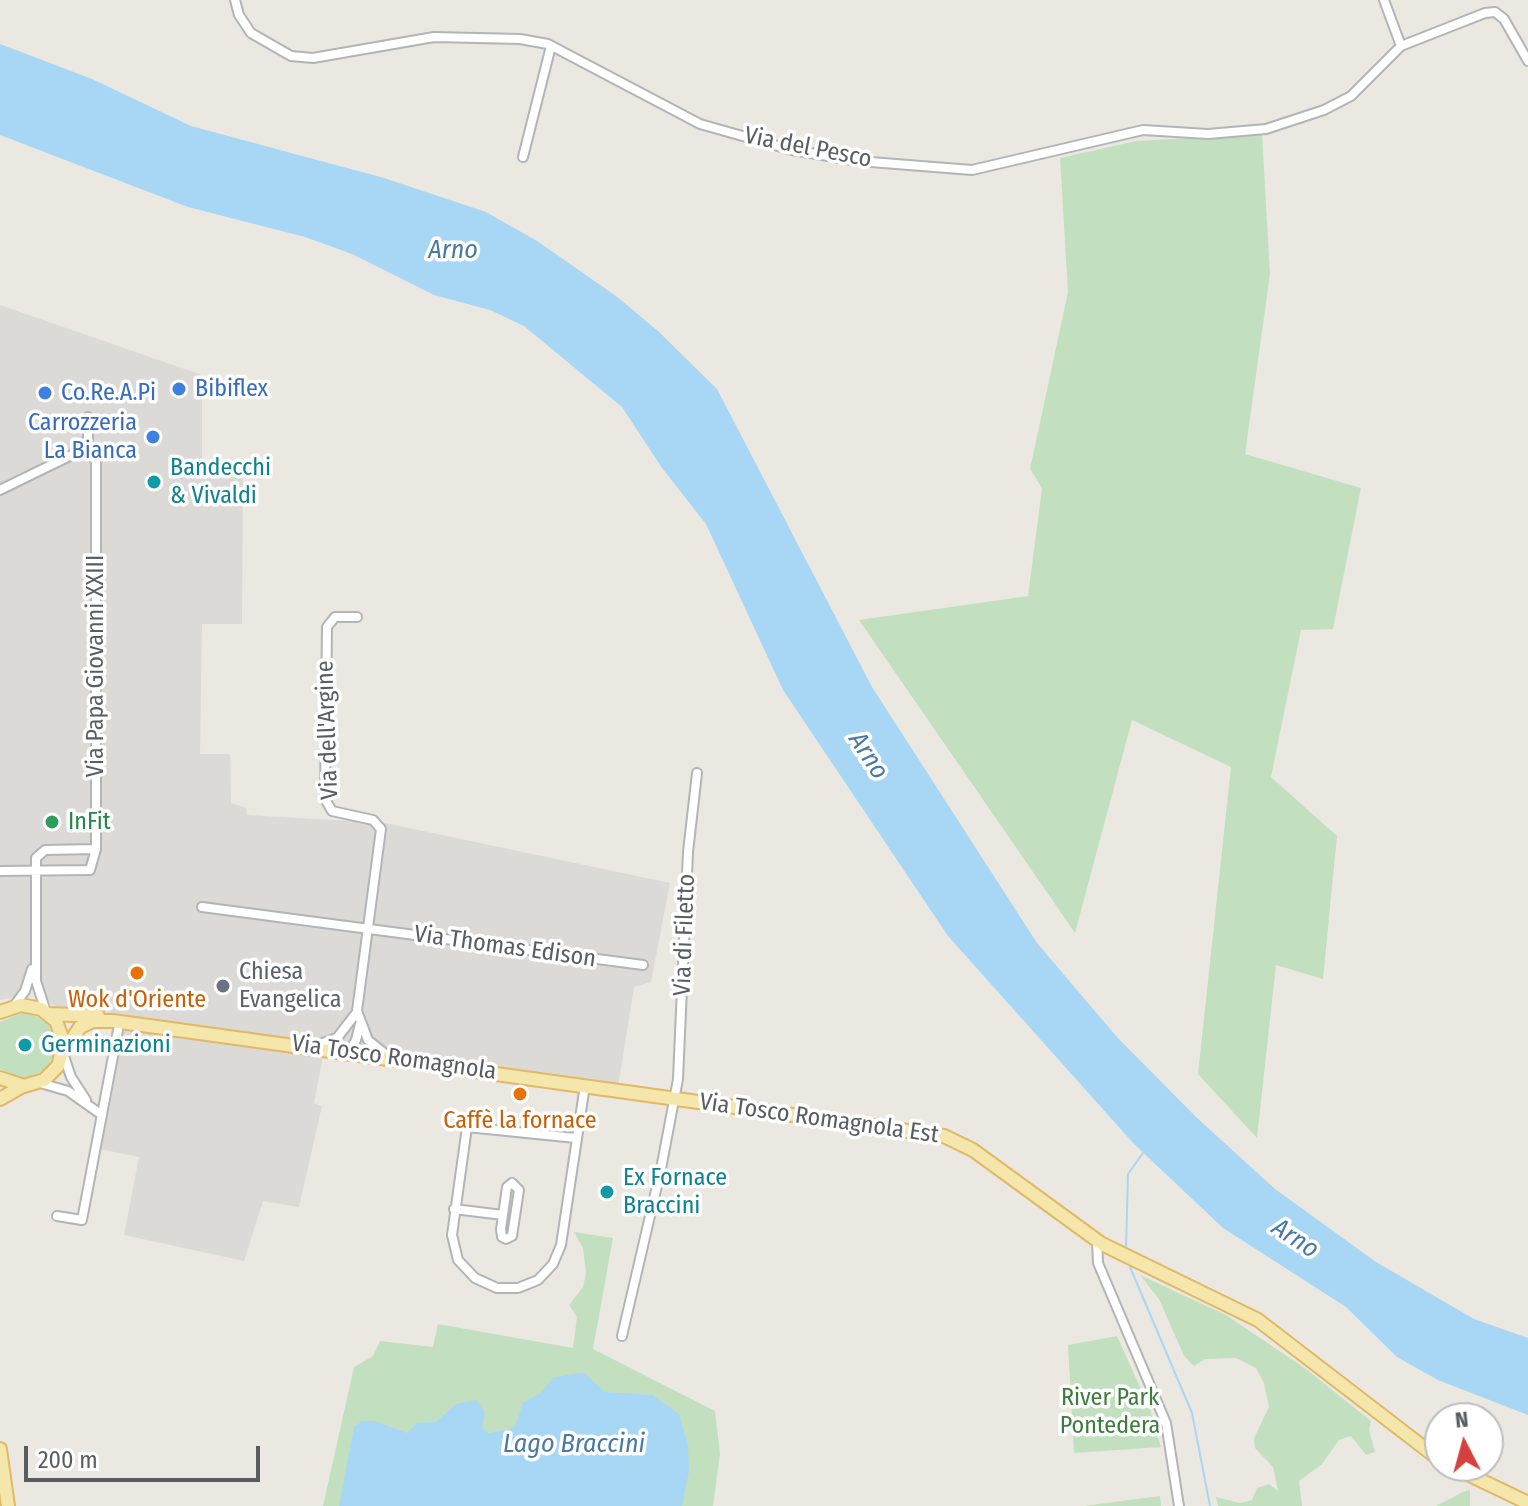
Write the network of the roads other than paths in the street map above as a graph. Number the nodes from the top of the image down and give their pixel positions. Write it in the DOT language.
graph roads {
  1 [pos="235,0"];
  2 [pos="1384,0"];
  3 [pos="551,46"];
  4 [pos="1401,46"];
  5 [pos="1528,61"];
  6 [pos="523,157"];
  7 [pos="88,417"];
  8 [pos="88,451"];
  9 [pos="0,490"];
  10 [pos="357,617"];
  11 [pos="697,773"];
  12 [pos="96,849"];
  13 [pos="35,870"];
  14 [pos="0,871"];
  15 [pos="202,907"];
  16 [pos="368,929"];
  17 [pos="35,957"];
  18 [pos="643,965"];
  19 [pos="6,1008"];
  20 [pos="357,1011"];
  21 [pos="48,1013"];
  22 [pos="360,1024"];
  23 [pos="115,1025"];
  24 [pos="345,1030"];
  25 [pos="308,1046"];
  26 [pos="349,1052"];
  27 [pos="63,1053"];
  28 [pos="390,1058"];
  29 [pos="0,1078"];
  30 [pos="38,1083"];
  31 [pos="585,1085"];
  32 [pos="24,1086"];
  33 [pos="674,1098"];
  34 [pos="0,1099"];
  35 [pos="89,1104"];
  36 [pos="102,1115"];
  37 [pos="576,1138"];
  38 [pos="454,1209"];
  39 [pos="503,1215"];
  40 [pos="57,1216"];
  41 [pos="1097,1241"];
  42 [pos="622,1336"];
  43 [pos="1424,1448"];
  44 [pos="0,1449"];
  45 [pos="1484,1482"];
  46 [pos="1528,1503"];
  47 [pos="8,1506"];
  48 [pos="1179,1506"];
  1 -- 3 [label="street, Via del Pesco"];
  2 -- 4 [label="street"];
  3 -- 4 [label="street, Via del Pesco"];
  3 -- 6 [label="street"];
  4 -- 5 [label="street"];
  7 -- 8 [label="street, Via Papa Giovanni XXIII"];
  8 -- 9 [label="street"];
  8 -- 12 [label="street, Via Papa Giovanni XXIII"];
  10 -- 16 [label="street, Via dell'Argine"];
  11 -- 33 [label="street, Via di Filetto"];
  12 -- 13 [label="street"];
  12 -- 13 [label="street"];
  13 -- 14 [label="street"];
  13 -- 17 [label="street"];
  15 -- 16 [label="street, Via Thomas Edison"];
  16 -- 18 [label="street, Via Thomas Edison"];
  16 -- 20 [label="street"];
  17 -- 19 [label="street"];
  17 -- 21 [label="street"];
  19 -- 21 [label="main road, Via Tosco Romagnola"];
  20 -- 22 [label="street"];
  20 -- 24 [label="street"];
  21 -- 23 [label="main road, Via Tosco Romagnola"];
  21 -- 27 [label="main road"];
  22 -- 26 [label="street"];
  22 -- 28 [label="street"];
  23 -- 25 [label="main road, Via Tosco Romagnola"];
  23 -- 27 [label="main road, Via Tosco Romagnola"];
  23 -- 36 [label="street"];
  24 -- 25 [label="street"];
  24 -- 26 [label="street"];
  25 -- 26 [label="main road, Via Tosco Romagnola"];
  26 -- 28 [label="main road, Via Tosco Romagnola"];
  27 -- 30 [label="main road, Via Tosco Romagnola"];
  27 -- 35 [label="street"];
  28 -- 31 [label="main road, Via Tosco Romagnola"];
  29 -- 32 [label="main road"];
  30 -- 32 [label="main road"];
  30 -- 35 [label="street"];
  31 -- 33 [label="main road, Via Tosco Romagnola"];
  31 -- 37 [label="street"];
  32 -- 34 [label="main road"];
  33 -- 41 [label="main road, Via Tosco Romagnola Est"];
  33 -- 42 [label="street, Via di Filetto"];
  35 -- 36 [label="street"];
  36 -- 40 [label="street"];
  37 -- 38 [label="street"];
  37 -- 38 [label="street"];
  38 -- 39 [label="street"];
  39 -- 39 [label="street"];
  41 -- 43 [label="main road, Via Tosco Romagnola Est"];
  41 -- 48 [label="street"];
  44 -- 47 [label="main road"];
  45 -- 46 [label="main road"];
}
